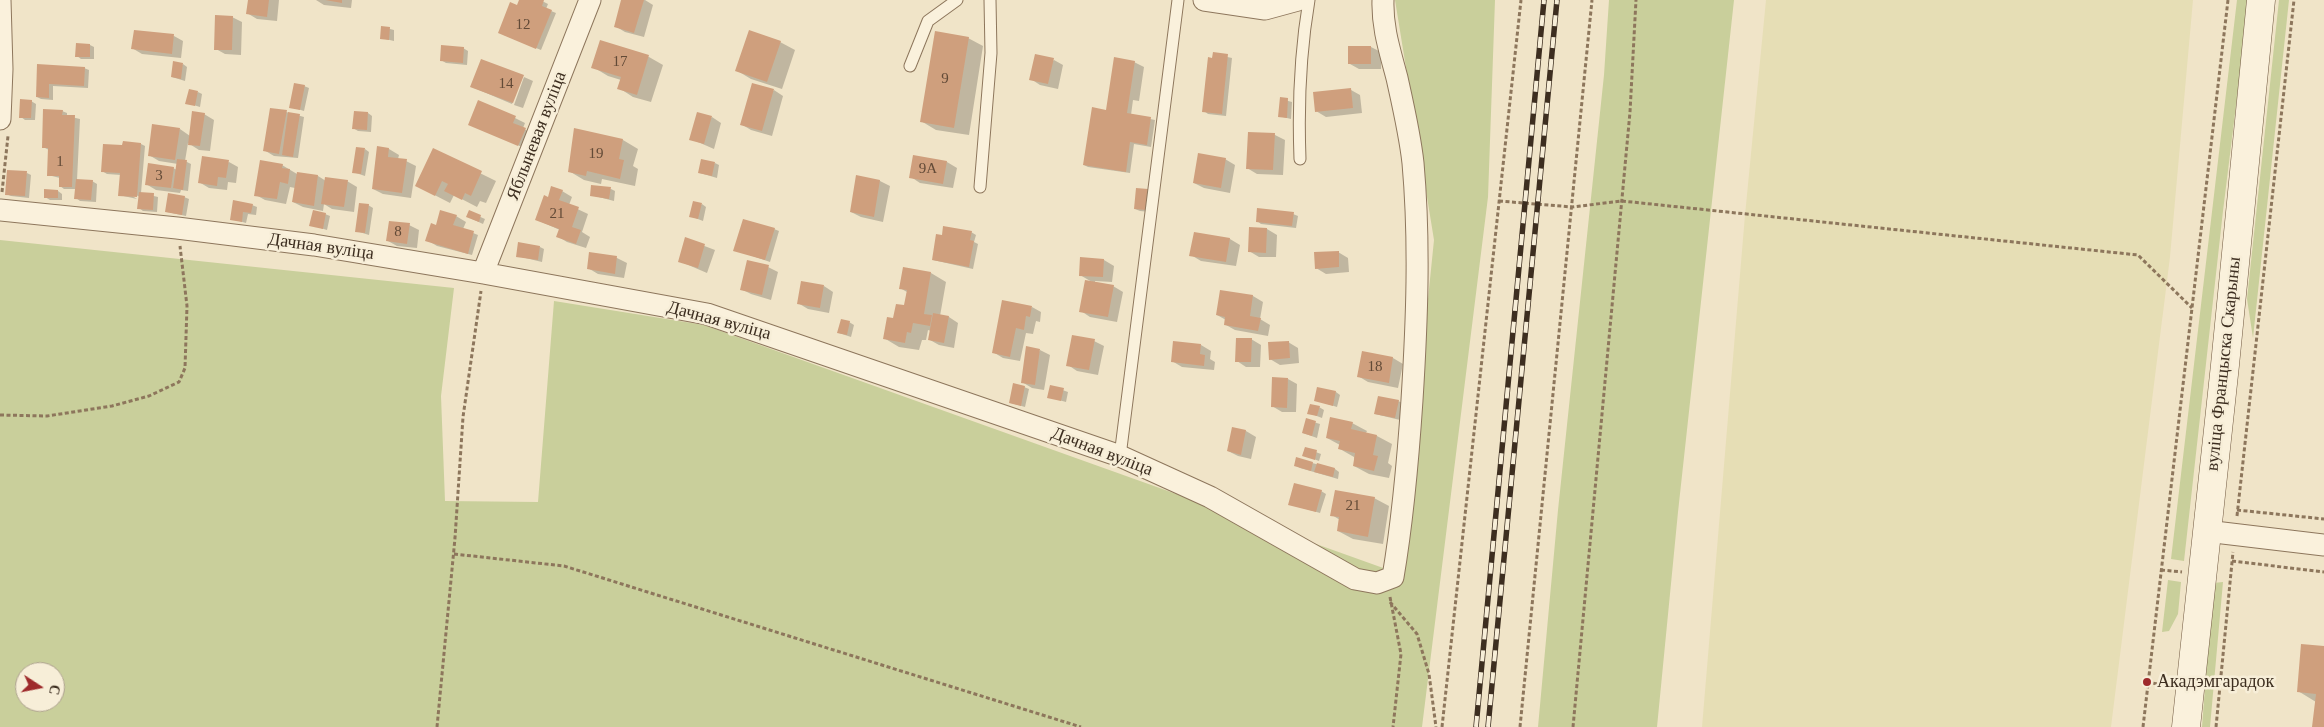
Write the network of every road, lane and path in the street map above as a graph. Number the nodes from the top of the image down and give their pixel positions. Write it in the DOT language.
graph roads {
  1 [pos="0,0"];
  2 [pos="590,0"];
  3 [pos="957,0"];
  4 [pos="990,0"];
  5 [pos="1178,0"];
  6 [pos="1204,0"];
  7 [pos="1298,0"];
  8 [pos="1309,0"];
  9 [pos="1383,0"];
  10 [pos="1521,0"];
  11 [pos="1592,0"];
  12 [pos="1636,0"];
  13 [pos="2228,0"];
  14 [pos="2261,0"];
  15 [pos="2294,0"];
  16 [pos="910,66"];
  17 [pos="0,119"];
  18 [pos="1300,160"];
  19 [pos="980,187"];
  20 [pos="1499,201"];
  21 [pos="1622,201"];
  22 [pos="1572,207"];
  23 [pos="0,210"];
  24 [pos="177,228"];
  25 [pos="483,273"];
  26 [pos="2192,308"];
  27 [pos="0,415"];
  28 [pos="1120,456"];
  29 [pos="2237,510"];
  30 [pos="2324,519"];
  31 [pos="2206,531"];
  32 [pos="2235,535"];
  33 [pos="2324,545"];
  34 [pos="454,554"];
  35 [pos="2232,561"];
  36 [pos="2324,572"];
  37 [pos="1393,577"];
  38 [pos="1390,601"];
  39 [pos="437,727"];
  40 [pos="1081,727"];
  41 [pos="1393,727"];
  42 [pos="1436,727"];
  43 [pos="1442,727"];
  44 [pos="1520,727"];
  45 [pos="1573,727"];
  46 [pos="2143,727"];
  47 [pos="2186,727"];
  48 [pos="2216,727"];
  1 -- 17 [label="street"];
  2 -- 25 [label="street, Яблыневая вуліца"];
  3 -- 16 [label="lane"];
  4 -- 19 [label="lane"];
  5 -- 28 [label="lane"];
  6 -- 7 [label="street"];
  8 -- 18 [label="lane"];
  9 -- 37 [label="street"];
  10 -- 20 [label="path"];
  11 -- 22 [label="path"];
  12 -- 21 [label="path"];
  13 -- 26 [label="path"];
  14 -- 31 [label="main road, вуліца Францыска Скарыны"];
  15 -- 29 [label="path"];
  20 -- 22 [label="path"];
  20 -- 43 [label="path"];
  21 -- 22 [label="path"];
  21 -- 26 [label="path"];
  21 -- 45 [label="path"];
  22 -- 44 [label="path"];
  23 -- 24 [label="street, Дачная вуліца"];
  24 -- 25 [label="street, Дачная вуліца"];
  24 -- 27 [label="path"];
  25 -- 28 [label="street, Дачная вуліца"];
  25 -- 34 [label="path"];
  26 -- 46 [label="path"];
  28 -- 37 [label="street, Дачная вуліца"];
  29 -- 30 [label="path"];
  29 -- 32 [label="path"];
  31 -- 32 [label="street"];
  31 -- 47 [label="main road, вуліца Францыска Скарыны"];
  32 -- 33 [label="street"];
  32 -- 35 [label="path"];
  34 -- 39 [label="path"];
  34 -- 40 [label="path"];
  35 -- 36 [label="path"];
  35 -- 48 [label="path"];
  37 -- 38 [label="path"];
  38 -- 41 [label="path"];
  38 -- 42 [label="path"];
}
